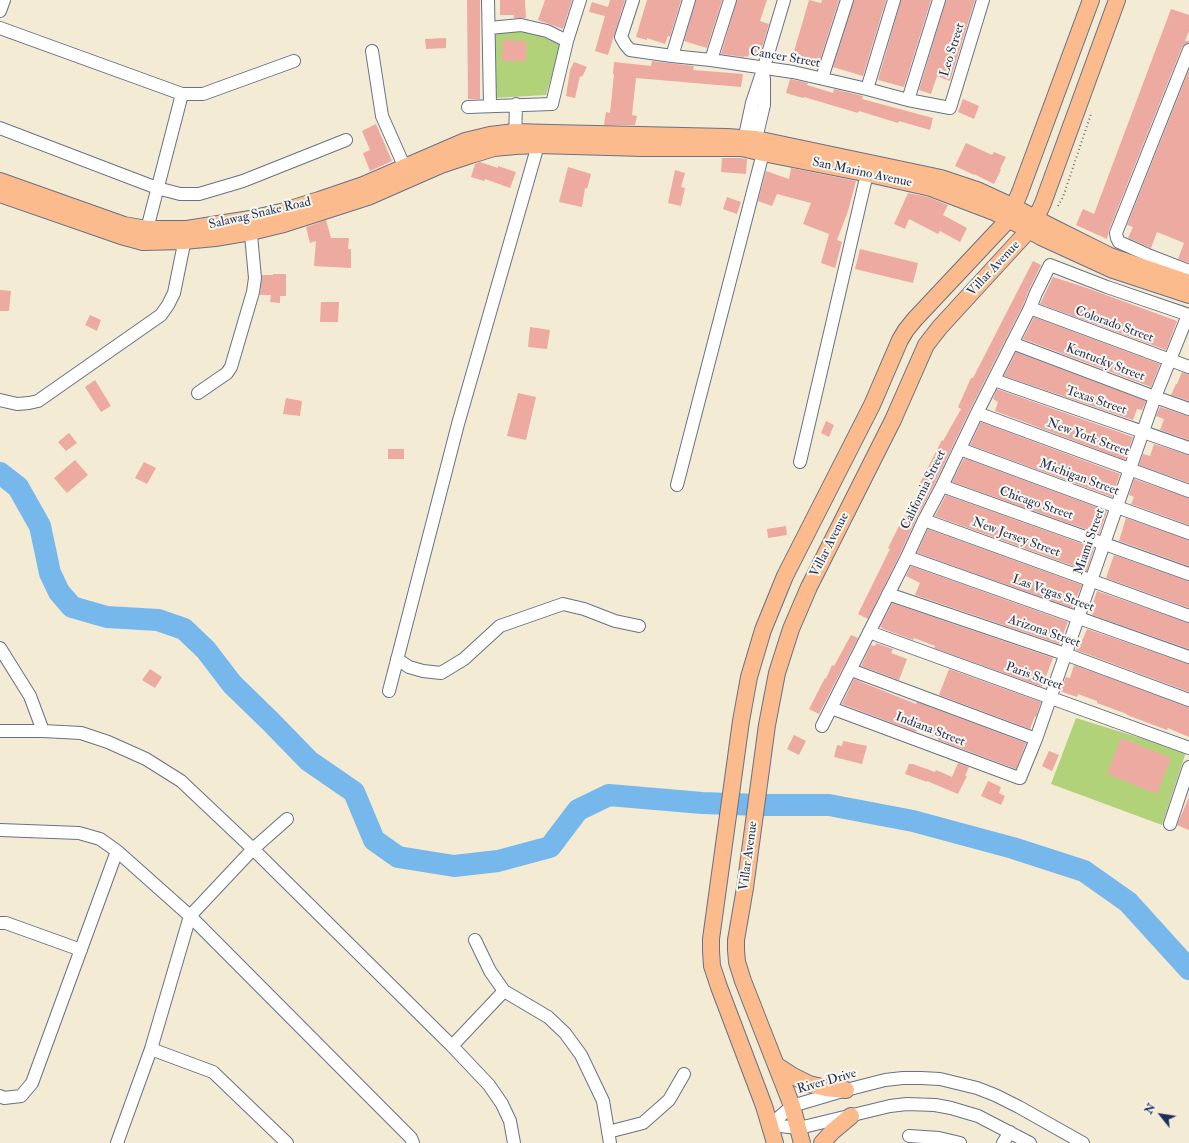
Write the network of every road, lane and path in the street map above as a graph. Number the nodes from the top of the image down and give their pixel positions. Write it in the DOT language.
graph roads {
  1 [pos="4,0"];
  2 [pos="488,0"];
  3 [pos="580,0"];
  4 [pos="633,0"];
  5 [pos="689,0"];
  6 [pos="730,0"];
  7 [pos="784,0"];
  8 [pos="847,0"];
  9 [pos="894,0"];
  10 [pos="939,0"];
  11 [pos="983,0"];
  12 [pos="1091,0"];
  13 [pos="1117,0"];
  14 [pos="0,11"];
  15 [pos="0,28"];
  16 [pos="489,28"];
  17 [pos="567,41"];
  18 [pos="1189,50"];
  19 [pos="372,51"];
  20 [pos="672,56"];
  21 [pos="711,60"];
  22 [pos="294,61"];
  23 [pos="764,67"];
  24 [pos="822,78"];
  25 [pos="867,89"];
  26 [pos="182,94"];
  27 [pos="908,100"];
  28 [pos="516,104"];
  29 [pos="490,106"];
  30 [pos="468,107"];
  31 [pos="950,108"];
  32 [pos="0,128"];
  33 [pos="515,139"];
  34 [pos="540,139"];
  35 [pos="346,140"];
  36 [pos="752,146"];
  37 [pos="405,168"];
  38 [pos="870,168"];
  39 [pos="0,181"];
  40 [pos="157,188"];
  41 [pos="0,194"];
  42 [pos="1011,213"];
  43 [pos="1033,224"];
  44 [pos="250,226"];
  45 [pos="147,229"];
  46 [pos="186,235"];
  47 [pos="1189,271"];
  48 [pos="1189,283"];
  49 [pos="1189,295"];
  50 [pos="1030,308"];
  51 [pos="1189,315"];
  52 [pos="1012,343"];
  53 [pos="1171,360"];
  54 [pos="1189,367"];
  55 [pos="994,380"];
  56 [pos="198,393"];
  57 [pos="1155,397"];
  58 [pos="0,400"];
  59 [pos="1189,409"];
  60 [pos="977,413"];
  61 [pos="1143,432"];
  62 [pos="1189,448"];
  63 [pos="960,449"];
  64 [pos="800,462"];
  65 [pos="1130,469"];
  66 [pos="677,485"];
  67 [pos="942,486"];
  68 [pos="1189,491"];
  69 [pos="1117,507"];
  70 [pos="924,520"];
  71 [pos="1189,533"];
  72 [pos="1104,543"];
  73 [pos="907,557"];
  74 [pos="1189,574"];
  75 [pos="1091,580"];
  76 [pos="888,594"];
  77 [pos="1189,616"];
  78 [pos="1078,618"];
  79 [pos="639,626"];
  80 [pos="868,632"];
  81 [pos="0,648"];
  82 [pos="1066,654"];
  83 [pos="1189,657"];
  84 [pos="398,659"];
  85 [pos="851,670"];
  86 [pos="389,691"];
  87 [pos="1050,698"];
  88 [pos="1189,700"];
  89 [pos="831,708"];
  90 [pos="822,726"];
  91 [pos="0,731"];
  92 [pos="43,731"];
  93 [pos="1036,739"];
  94 [pos="1189,748"];
  95 [pos="1189,767"];
  96 [pos="1019,778"];
  97 [pos="287,819"];
  98 [pos="1170,824"];
  99 [pos="0,830"];
  100 [pos="253,849"];
  101 [pos="117,851"];
  102 [pos="190,916"];
  103 [pos="0,923"];
  104 [pos="475,940"];
  105 [pos="81,950"];
  106 [pos="504,991"];
  107 [pos="452,1046"];
  108 [pos="151,1049"];
  109 [pos="776,1065"];
  110 [pos="684,1074"];
  111 [pos="846,1090"];
  112 [pos="0,1096"];
  113 [pos="792,1106"];
  114 [pos="851,1116"];
  115 [pos="770,1125"];
  116 [pos="1010,1132"];
  117 [pos="800,1135"];
  118 [pos="909,1136"];
  119 [pos="609,1138"];
  120 [pos="117,1143"];
  121 [pos="287,1143"];
  122 [pos="413,1143"];
  123 [pos="514,1143"];
  124 [pos="775,1143"];
  125 [pos="822,1143"];
  126 [pos="960,1143"];
  127 [pos="1003,1143"];
  128 [pos="1030,1143"];
  129 [pos="1083,1143"];
  1 -- 14 [label="street"];
  2 -- 16 [label="street"];
  3 -- 17 [label="street"];
  4 -- 20 [label="street, Cancer Street"];
  5 -- 20 [label="street"];
  6 -- 21 [label="street"];
  7 -- 23 [label="street"];
  8 -- 24 [label="street"];
  9 -- 25 [label="street"];
  10 -- 27 [label="street"];
  11 -- 31 [label="street, Leo Street"];
  12 -- 42 [label="main road, Villar Avenue"];
  13 -- 43 [label="main road, Villar Avenue"];
  15 -- 26 [label="street"];
  16 -- 17 [label="street"];
  16 -- 29 [label="street"];
  17 -- 28 [label="street"];
  18 -- 47 [label="street"];
  19 -- 37 [label="street"];
  20 -- 21 [label="street, Cancer Street"];
  21 -- 23 [label="street, Cancer Street"];
  22 -- 26 [label="street"];
  23 -- 24 [label="street, Cancer Street"];
  23 -- 36 [label="street"];
  24 -- 25 [label="street, Cancer Street"];
  25 -- 27 [label="street, Cancer Street"];
  26 -- 40 [label="street"];
  27 -- 31 [label="street, Cancer Street"];
  28 -- 29 [label="street"];
  28 -- 33 [label="street"];
  29 -- 30 [label="street"];
  32 -- 40 [label="street"];
  33 -- 34 [label="main road, San Marino Avenue"];
  33 -- 37 [label="main road, Salawag Snake Road"];
  33 -- 44 [label="main road, Salawag Snake Road"];
  34 -- 36 [label="main road, San Marino Avenue"];
  34 -- 84 [label="street"];
  35 -- 40 [label="street"];
  36 -- 38 [label="main road, San Marino Avenue"];
  36 -- 66 [label="street"];
  37 -- 44 [label="main road, Salawag Snake Road"];
  38 -- 42 [label="main road, San Marino Avenue"];
  38 -- 64 [label="street"];
  39 -- 45 [label="main road, Salawag Snake Road"];
  40 -- 45 [label="street"];
  41 -- 46 [label="main road, Salawag Snake Road"];
  42 -- 43 [label="main road, San Marino Avenue"];
  42 -- 115 [label="main road, Villar Avenue"];
  43 -- 48 [label="main road, San Marino Avenue"];
  43 -- 49 [label="main road, San Marino Avenue"];
  43 -- 109 [label="main road, Villar Avenue"];
  44 -- 46 [label="main road, Salawag Snake Road"];
  44 -- 56 [label="street"];
  45 -- 46 [label="main road, Salawag Snake Road"];
  46 -- 58 [label="street"];
  50 -- 51 [label="street, California Street"];
  50 -- 52 [label="street, California Street"];
  50 -- 53 [label="street, Colorado Street"];
  51 -- 53 [label="street, Miami Street"];
  52 -- 55 [label="street, California Street"];
  52 -- 57 [label="street, Kentucky Street"];
  53 -- 54 [label="street, Colorado Street"];
  53 -- 57 [label="street, Miami Street"];
  55 -- 60 [label="street, California Street"];
  55 -- 61 [label="street, Texas Street"];
  57 -- 59 [label="street, Kentucky Street"];
  57 -- 61 [label="street, Miami Street"];
  60 -- 63 [label="street, California Street"];
  60 -- 65 [label="street, New York Street"];
  61 -- 62 [label="street, Texas Street"];
  61 -- 65 [label="street, Miami Street"];
  63 -- 67 [label="street, California Street"];
  63 -- 69 [label="street, Michigan Street"];
  65 -- 68 [label="street, New York Street"];
  65 -- 69 [label="street, Miami Street"];
  67 -- 70 [label="street, California Street"];
  67 -- 72 [label="street, Chicago Street"];
  69 -- 71 [label="street, Michigan Street"];
  69 -- 72 [label="street, Miami Street"];
  70 -- 73 [label="street, California Street"];
  70 -- 75 [label="street, New Jersey Street"];
  72 -- 74 [label="street, Chicago Street"];
  72 -- 75 [label="street, Miami Street"];
  73 -- 76 [label="street, California Street"];
  73 -- 78 [label="street, Las Vegas Street"];
  75 -- 77 [label="street, New Jersey Street"];
  75 -- 78 [label="street, Miami Street"];
  76 -- 80 [label="street, California Street"];
  76 -- 82 [label="street, Arizona Street"];
  78 -- 82 [label="street, Miami Street"];
  78 -- 83 [label="street, Las Vegas Street"];
  79 -- 84 [label="street"];
  80 -- 85 [label="street, California Street"];
  80 -- 87 [label="street, Paris Street"];
  81 -- 92 [label="street"];
  82 -- 87 [label="street, Miami Street"];
  82 -- 88 [label="street, Arizona Street"];
  84 -- 86 [label="street"];
  85 -- 89 [label="street, California Street"];
  85 -- 93 [label="street"];
  87 -- 93 [label="street, Miami Street"];
  87 -- 94 [label="street, Paris Street"];
  89 -- 90 [label="street, California Street"];
  89 -- 96 [label="street, Indiana Street"];
  91 -- 92 [label="street"];
  92 -- 100 [label="street"];
  93 -- 96 [label="street, Miami Street"];
  95 -- 98 [label="street"];
  97 -- 100 [label="street"];
  99 -- 101 [label="street"];
  100 -- 102 [label="street"];
  100 -- 107 [label="street"];
  101 -- 102 [label="street"];
  101 -- 105 [label="street"];
  102 -- 108 [label="street"];
  102 -- 122 [label="street"];
  103 -- 105 [label="street"];
  104 -- 106 [label="street"];
  105 -- 112 [label="street"];
  106 -- 107 [label="street"];
  106 -- 119 [label="street"];
  107 -- 123 [label="street"];
  108 -- 120 [label="street"];
  108 -- 121 [label="street"];
  109 -- 111 [label="main road"];
  109 -- 113 [label="main road, Villar Avenue"];
  110 -- 119 [label="street"];
  111 -- 113 [label="street, River Drive"];
  111 -- 129 [label="street, River Drive"];
  113 -- 115 [label="street, River Drive"];
  113 -- 117 [label="main road, Villar Avenue"];
  114 -- 116 [label="street"];
  114 -- 117 [label="street"];
  114 -- 125 [label="main road"];
  115 -- 117 [label="street"];
  115 -- 124 [label="main road, Villar Avenue"];
  116 -- 127 [label="street"];
  116 -- 128 [label="street"];
  118 -- 126 [label="street"];
}
